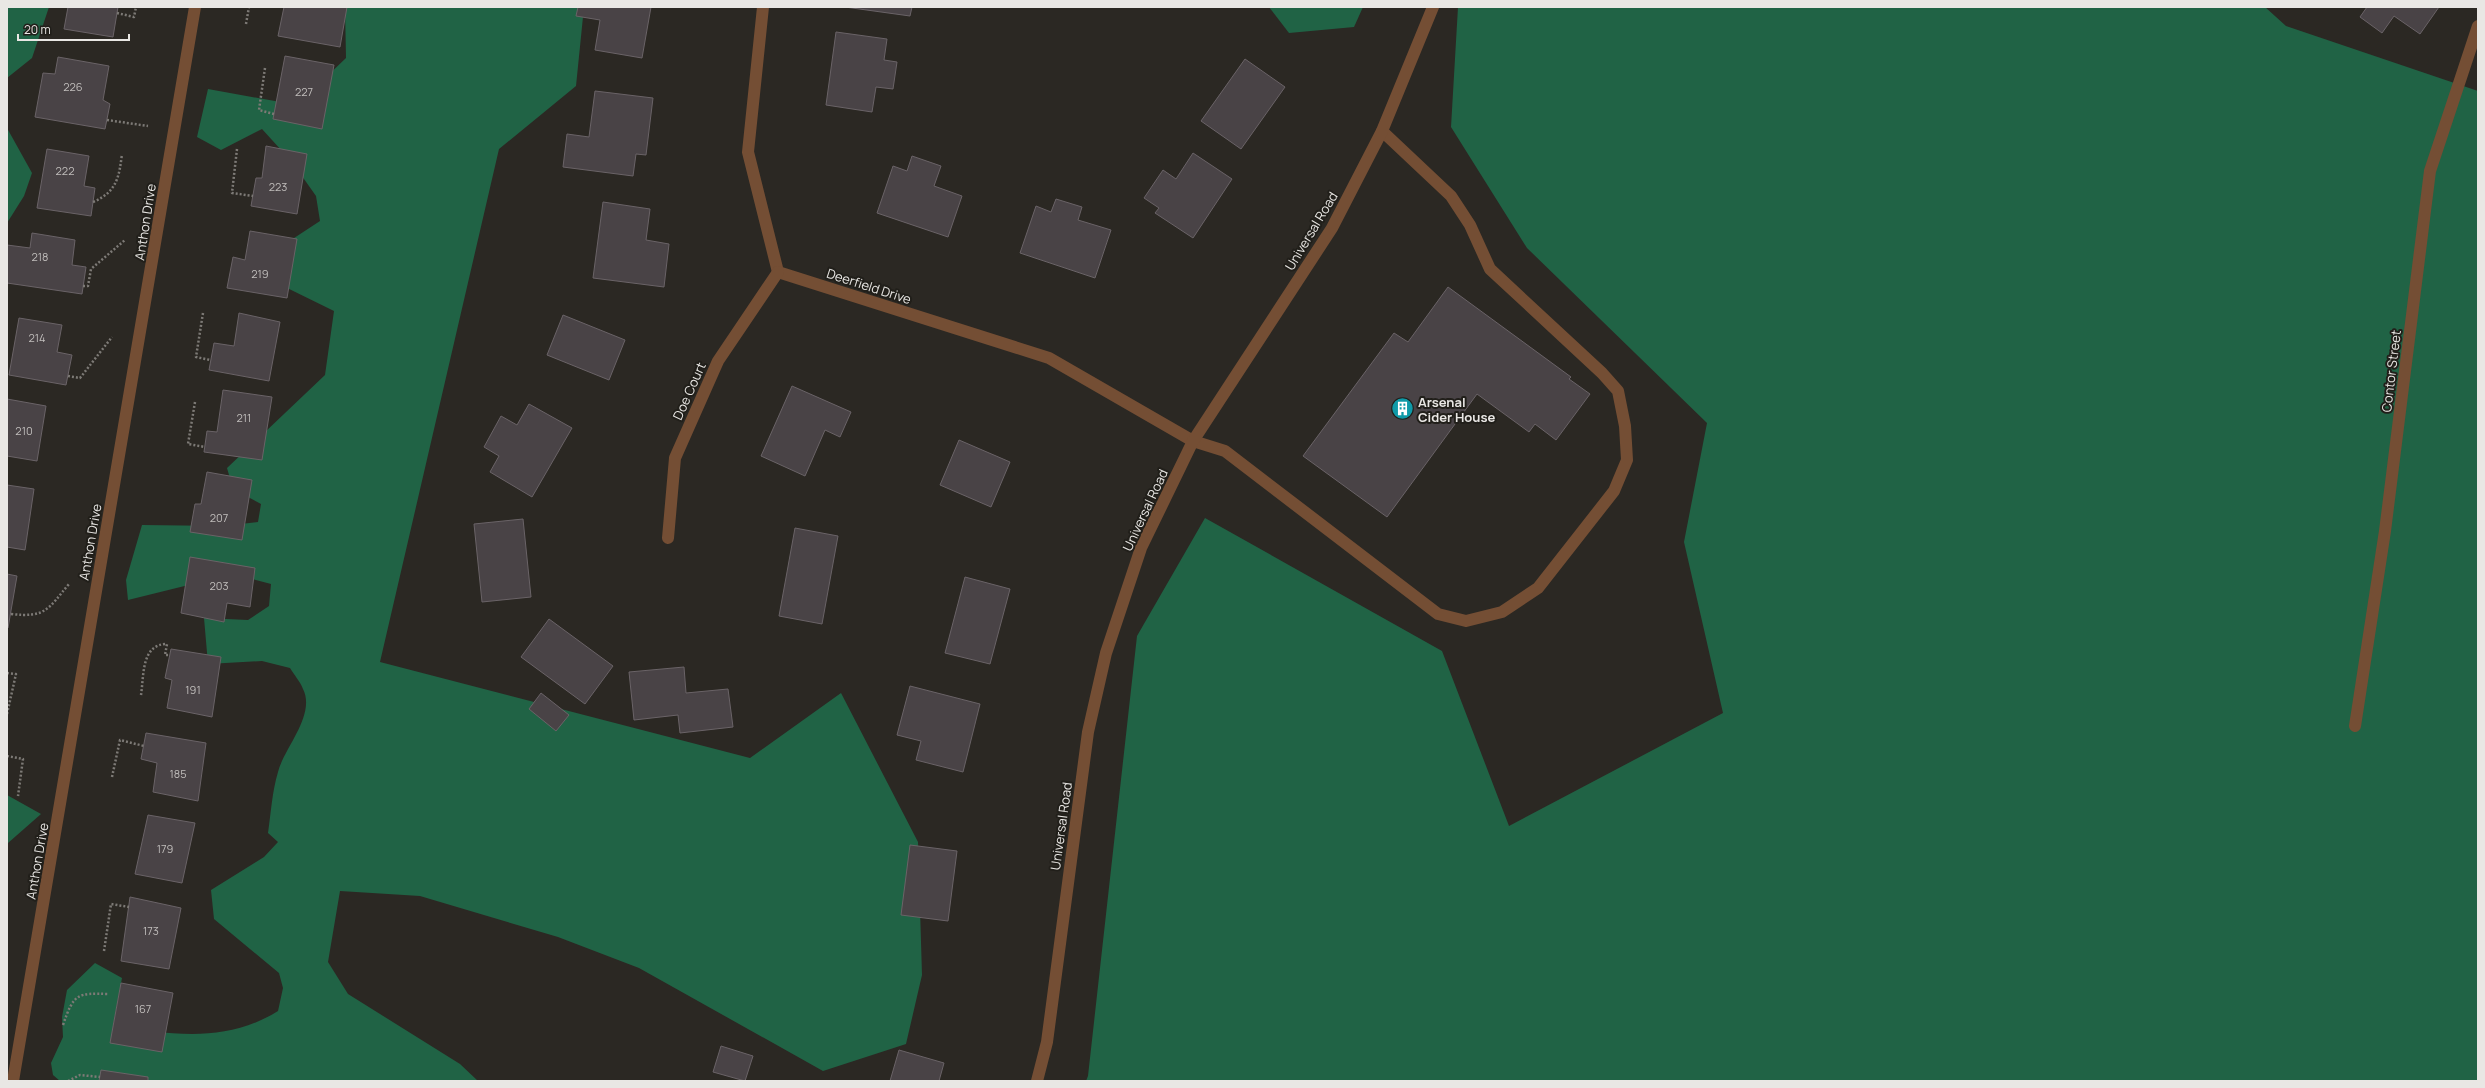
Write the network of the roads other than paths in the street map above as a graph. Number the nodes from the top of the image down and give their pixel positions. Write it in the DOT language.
graph roads {
  1 [pos="195,7"];
  2 [pos="763,7"];
  3 [pos="1433,7"];
  4 [pos="2478,26"];
  5 [pos="1382,130"];
  6 [pos="778,272"];
  7 [pos="1193,441"];
  8 [pos="668,538"];
  9 [pos="2355,726"];
  10 [pos="13,1081"];
  11 [pos="1037,1081"];
  1 -- 10 [label="street, Anthon Drive"];
  2 -- 6 [label="street"];
  3 -- 5 [label="street, Universal Road"];
  4 -- 9 [label="street, Contor Street"];
  5 -- 7 [label="street, Universal Road"];
  5 -- 7 [label="street, Deerfield Drive"];
  6 -- 7 [label="street, Deerfield Drive"];
  6 -- 8 [label="street, Doe Court"];
  7 -- 11 [label="street, Universal Road"];
}
